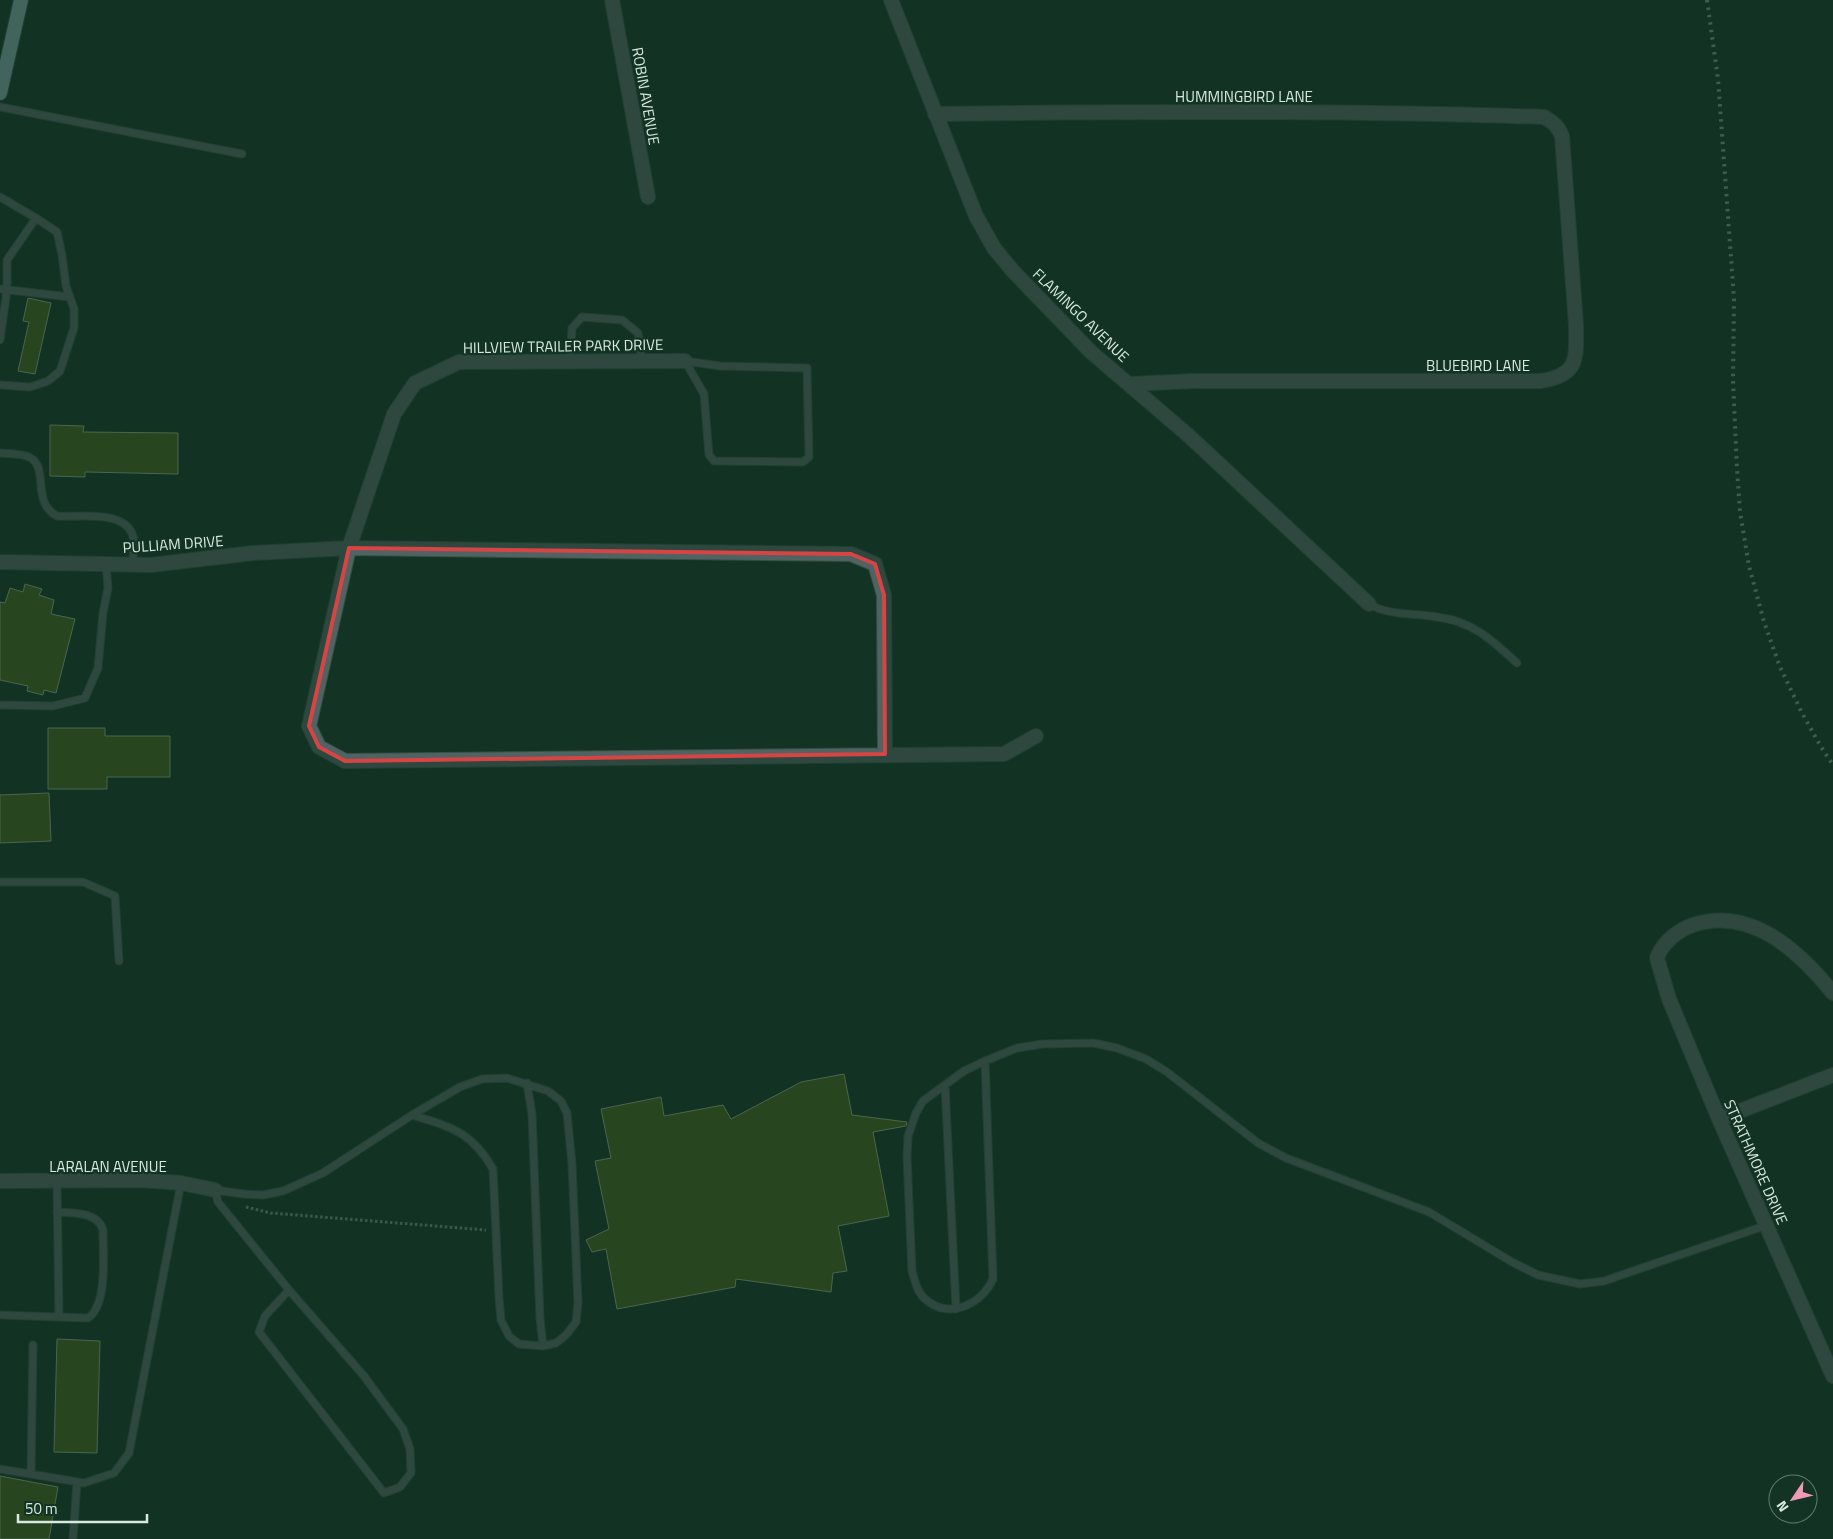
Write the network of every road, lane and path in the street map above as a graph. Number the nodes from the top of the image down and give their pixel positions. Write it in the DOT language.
graph roads {
  1 [pos="21,0"];
  2 [pos="612,0"];
  3 [pos="891,0"];
  4 [pos="0,93"];
  5 [pos="0,107"];
  6 [pos="935,114"];
  7 [pos="1552,121"];
  8 [pos="242,154"];
  9 [pos="0,197"];
  10 [pos="648,197"];
  11 [pos="36,218"];
  12 [pos="4,289"];
  13 [pos="70,297"];
  14 [pos="0,340"];
  15 [pos="642,361"];
  16 [pos="685,361"];
  17 [pos="570,362"];
  18 [pos="1130,384"];
  19 [pos="0,385"];
  20 [pos="0,454"];
  21 [pos="349,548"];
  22 [pos="0,562"];
  23 [pos="106,564"];
  24 [pos="133,565"];
  25 [pos="1369,604"];
  26 [pos="1517,663"];
  27 [pos="0,705"];
  28 [pos="1036,736"];
  29 [pos="885,754"];
  30 [pos="0,882"];
  31 [pos="119,961"];
  32 [pos="1833,993"];
  33 [pos="984,1061"];
  34 [pos="1833,1075"];
  35 [pos="527,1083"];
  36 [pos="945,1085"];
  37 [pos="412,1115"];
  38 [pos="1719,1120"];
  39 [pos="0,1181"];
  40 [pos="57,1182"];
  41 [pos="181,1183"];
  42 [pos="217,1196"];
  43 [pos="57,1212"];
  44 [pos="1767,1225"];
  45 [pos="496,1230"];
  46 [pos="289,1290"];
  47 [pos="956,1310"];
  48 [pos="0,1315"];
  49 [pos="59,1317"];
  50 [pos="33,1345"];
  51 [pos="543,1346"];
  52 [pos="1833,1376"];
  53 [pos="0,1469"];
  54 [pos="32,1474"];
  55 [pos="77,1482"];
  56 [pos="73,1539"];
  1 -- 4 [label="highway"];
  2 -- 10 [label="street, ROBIN AVENUE"];
  3 -- 6 [label="street, FLAMINGO AVENUE"];
  5 -- 8 [label="lane"];
  6 -- 7 [label="street, HUMMINGBIRD LANE"];
  6 -- 18 [label="street, FLAMINGO AVENUE"];
  7 -- 18 [label="street, BLUEBIRD LANE"];
  9 -- 11 [label="lane"];
  11 -- 12 [label="lane"];
  11 -- 13 [label="lane"];
  12 -- 13 [label="lane"];
  12 -- 14 [label="lane"];
  13 -- 19 [label="lane"];
  15 -- 16 [label="street, HILLVIEW TRAILER PARK DRIVE"];
  15 -- 17 [label="street, HILLVIEW TRAILER PARK DRIVE"];
  15 -- 17 [label="lane"];
  16 -- 16 [label="lane"];
  17 -- 21 [label="street, HILLVIEW TRAILER PARK DRIVE"];
  18 -- 25 [label="street, FLAMINGO AVENUE"];
  20 -- 24 [label="lane"];
  21 -- 24 [label="street, PULLIAM DRIVE"];
  21 -- 29 [label="street, PULLIAM DRIVE"];
  21 -- 29 [label="street, HILLVIEW TRAILER PARK DRIVE"];
  22 -- 23 [label="street, PULLIAM DRIVE"];
  23 -- 24 [label="street, PULLIAM DRIVE"];
  23 -- 27 [label="lane"];
  25 -- 26 [label="lane"];
  28 -- 29 [label="street, HILLVIEW TRAILER PARK DRIVE"];
  30 -- 31 [label="lane"];
  32 -- 38 [label="street, STRATHMORE DRIVE"];
  33 -- 36 [label="lane"];
  33 -- 44 [label="lane"];
  33 -- 47 [label="lane"];
  34 -- 38 [label="street"];
  35 -- 37 [label="lane"];
  35 -- 51 [label="lane"];
  35 -- 51 [label="lane"];
  36 -- 47 [label="lane"];
  36 -- 47 [label="lane"];
  37 -- 42 [label="lane"];
  37 -- 45 [label="lane"];
  38 -- 44 [label="street, STRATHMORE DRIVE"];
  39 -- 40 [label="street, LARALAN AVENUE"];
  40 -- 41 [label="street, LARALAN AVENUE"];
  40 -- 43 [label="lane"];
  41 -- 42 [label="street, LARALAN AVENUE"];
  41 -- 55 [label="lane"];
  42 -- 45 [label="path"];
  42 -- 46 [label="lane"];
  43 -- 49 [label="lane"];
  43 -- 49 [label="lane"];
  44 -- 52 [label="street, STRATHMORE DRIVE"];
  45 -- 51 [label="lane"];
  46 -- 46 [label="lane"];
  48 -- 49 [label="lane"];
  50 -- 54 [label="lane"];
  53 -- 54 [label="lane"];
  54 -- 55 [label="lane"];
  55 -- 56 [label="lane"];
}
